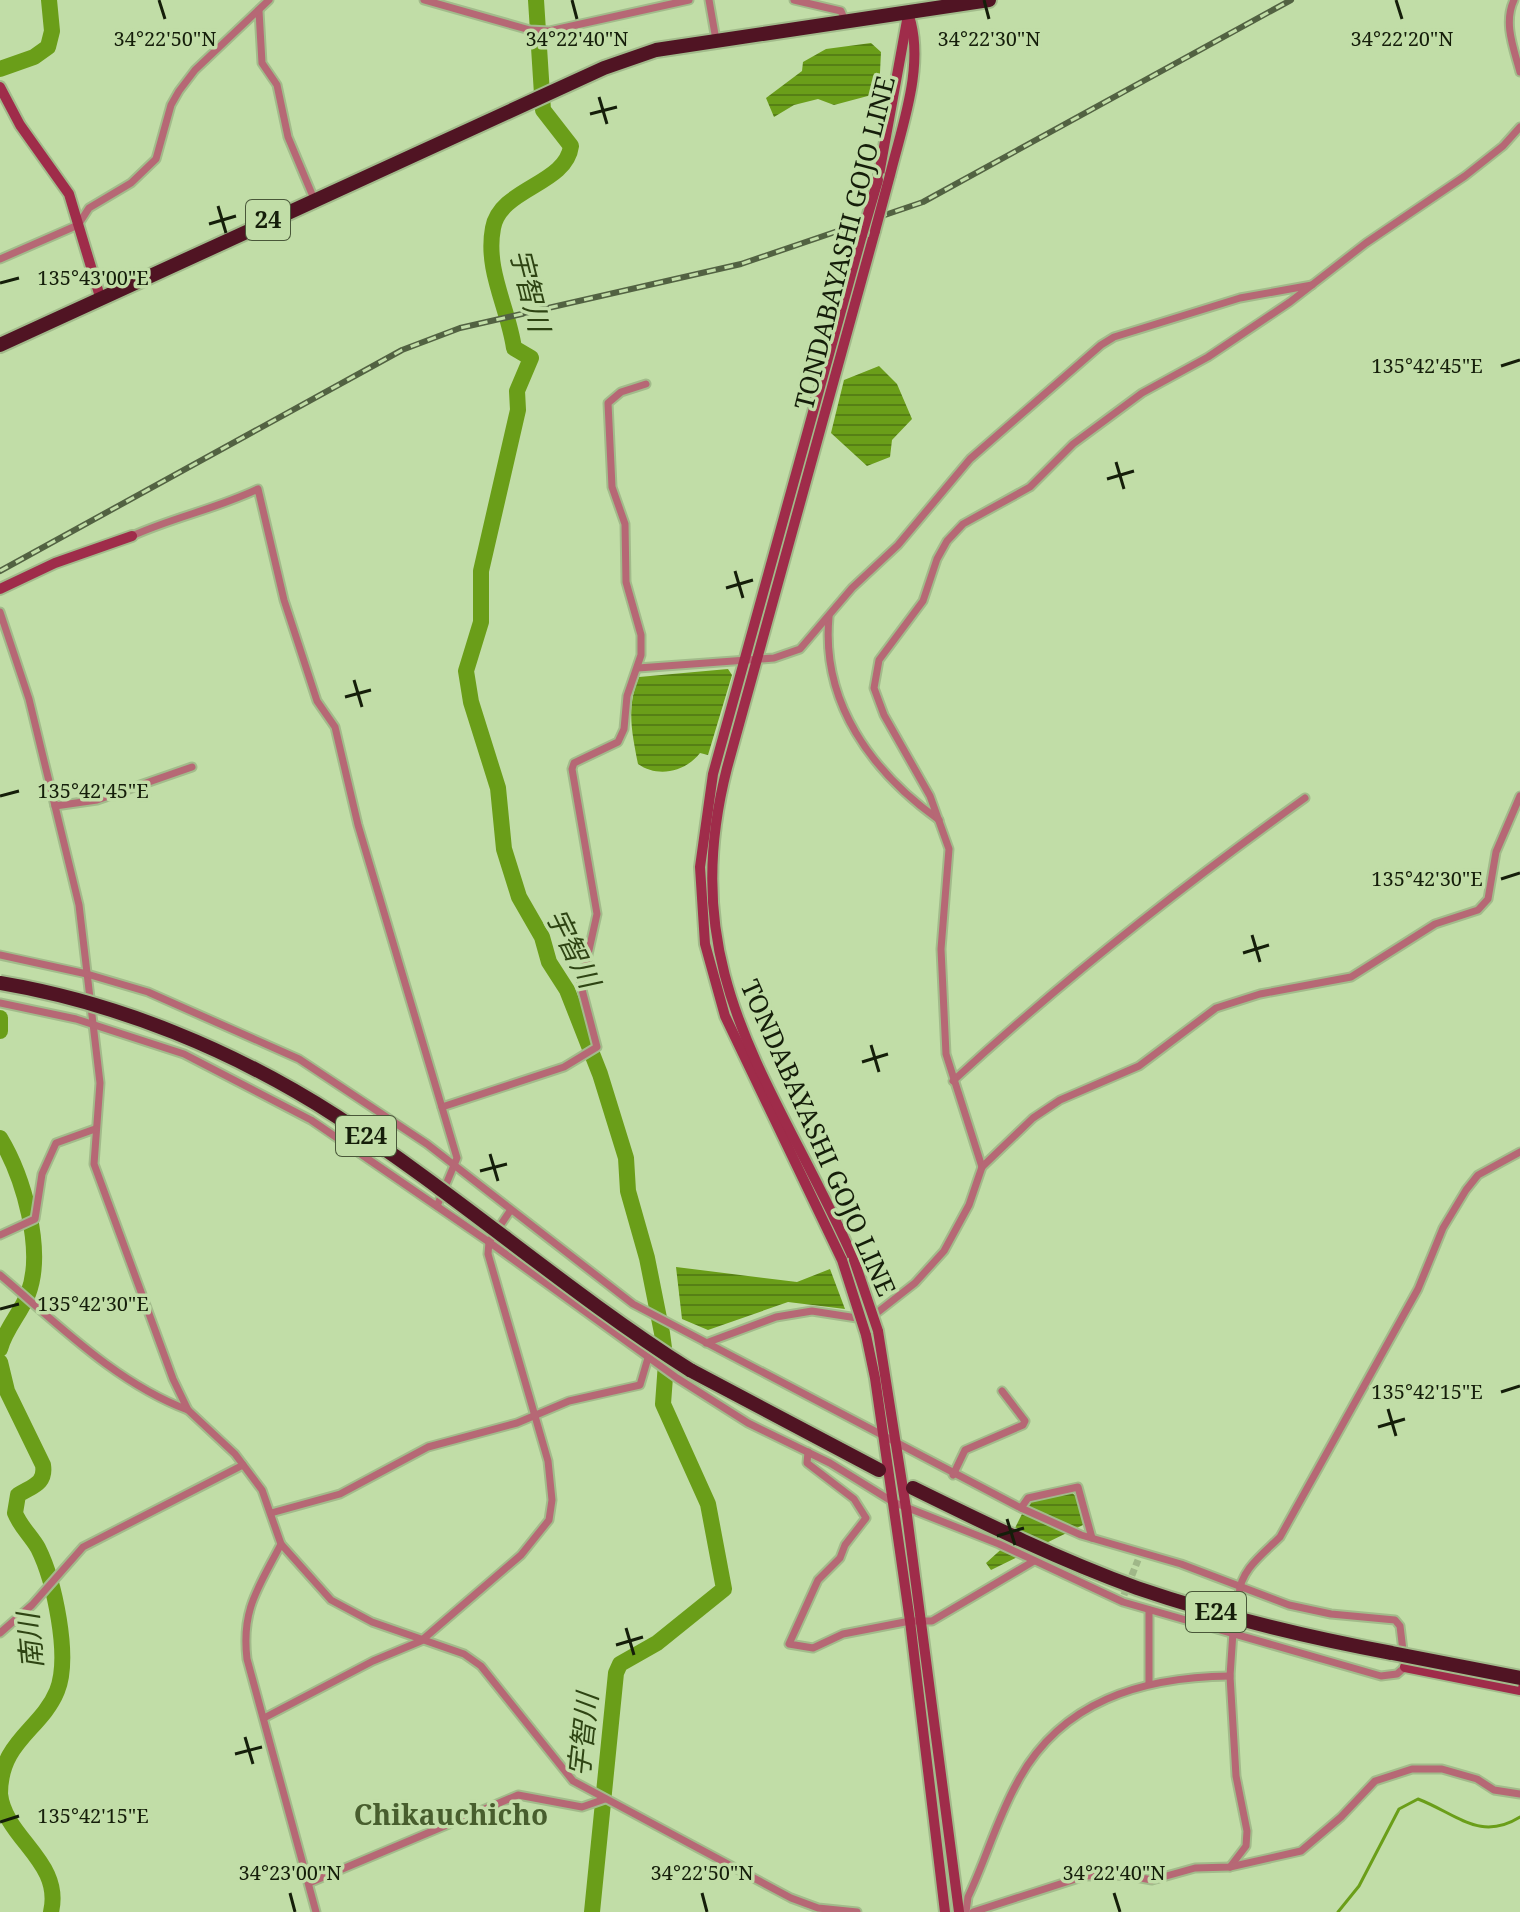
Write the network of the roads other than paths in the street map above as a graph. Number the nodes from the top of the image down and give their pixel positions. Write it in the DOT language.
graph roads {
  1 [pos="269,0"];
  2 [pos="424,0"];
  3 [pos="689,0"];
  4 [pos="709,0"];
  5 [pos="794,0"];
  6 [pos="989,0"];
  7 [pos="1514,0"];
  8 [pos="259,11"];
  9 [pos="908,15"];
  10 [pos="846,23"];
  11 [pos="716,40"];
  12 [pos="1520,72"];
  13 [pos="0,87"];
  14 [pos="1520,127"];
  15 [pos="314,199"];
  16 [pos="78,225"];
  17 [pos="0,259"];
  18 [pos="1312,285"];
  19 [pos="101,300"];
  20 [pos="0,345"];
  21 [pos="646,384"];
  22 [pos="132,536"];
  23 [pos="0,589"];
  24 [pos="0,612"];
  25 [pos="829,617"];
  26 [pos="757,657"];
  27 [pos="744,658"];
  28 [pos="638,668"];
  29 [pos="192,767"];
  30 [pos="1520,796"];
  31 [pos="1305,798"];
  32 [pos="55,806"];
  33 [pos="941,821"];
  34 [pos="0,955"];
  35 [pos="87,974"];
  36 [pos="0,983"];
  37 [pos="0,1003"];
  38 [pos="93,1026"];
  39 [pos="953,1081"];
  40 [pos="442,1107"];
  41 [pos="95,1129"];
  42 [pos="1520,1152"];
  43 [pos="455,1167"];
  44 [pos="982,1167"];
  45 [pos="437,1206"];
  46 [pos="510,1211"];
  47 [pos="0,1235"];
  48 [pos="489,1242"];
  49 [pos="0,1275"];
  50 [pos="619,1295"];
  51 [pos="592,1319"];
  52 [pos="706,1343"];
  53 [pos="648,1358"];
  54 [pos="683,1374"];
  55 [pos="1002,1391"];
  56 [pos="188,1410"];
  57 [pos="534,1414"];
  58 [pos="883,1437"];
  59 [pos="897,1446"];
  60 [pos="808,1452"];
  61 [pos="243,1465"];
  62 [pos="879,1470"];
  63 [pos="953,1475"];
  64 [pos="913,1488"];
  65 [pos="893,1502"];
  66 [pos="906,1508"];
  67 [pos="1021,1508"];
  68 [pos="271,1513"];
  69 [pos="1092,1538"];
  70 [pos="1002,1539"];
  71 [pos="281,1544"];
  72 [pos="1040,1556"];
  73 [pos="1240,1584"];
  74 [pos="1239,1595"];
  75 [pos="1149,1610"];
  76 [pos="915,1621"];
  77 [pos="1233,1632"];
  78 [pos="0,1633"];
  79 [pos="421,1641"];
  80 [pos="1405,1667"];
  81 [pos="1230,1676"];
  82 [pos="1149,1683"];
  83 [pos="1519,1686"];
  84 [pos="264,1718"];
  85 [pos="1520,1794"];
  86 [pos="605,1799"];
  87 [pos="1230,1867"];
  88 [pos="309,1883"];
  89 [pos="316,1912"];
  90 [pos="857,1912"];
  91 [pos="945,1912"];
  92 [pos="959,1912"];
  93 [pos="966,1912"];
  94 [pos="973,1912"];
  1 -- 8 [label="street"];
  2 -- 3 [label="street"];
  4 -- 11 [label="street"];
  5 -- 10 [label="street"];
  6 -- 9 [label="highway, 24"];
  7 -- 12 [label="street"];
  8 -- 15 [label="street"];
  8 -- 16 [label="street"];
  9 -- 10 [label="highway, 24"];
  9 -- 26 [label="main road, TONDABAYASHI GOJO LINE, bridge"];
  9 -- 27 [label="main road, TONDABAYASHI GOJO LINE, bridge"];
  10 -- 11 [label="highway, 24"];
  11 -- 15 [label="highway, 24"];
  13 -- 16 [label="main road"];
  14 -- 18 [label="street"];
  15 -- 19 [label="highway, 24"];
  16 -- 17 [label="street"];
  16 -- 19 [label="main road"];
  18 -- 25 [label="street"];
  18 -- 33 [label="street"];
  19 -- 20 [label="highway, 24"];
  21 -- 28 [label="street"];
  22 -- 23 [label="main road"];
  22 -- 40 [label="street"];
  24 -- 32 [label="street"];
  25 -- 26 [label="street"];
  25 -- 33 [label="street"];
  26 -- 27 [label="street"];
  26 -- 59 [label="main road, TONDABAYASHI GOJO LINE, bridge"];
  27 -- 28 [label="street"];
  27 -- 58 [label="main road, TONDABAYASHI GOJO LINE, bridge"];
  28 -- 40 [label="street"];
  29 -- 32 [label="street"];
  30 -- 44 [label="street"];
  31 -- 39 [label="street"];
  32 -- 35 [label="street"];
  33 -- 39 [label="street"];
  34 -- 35 [label="street"];
  35 -- 38 [label="street"];
  35 -- 43 [label="street"];
  36 -- 54 [label="highway, E24, bridge"];
  37 -- 38 [label="street"];
  38 -- 41 [label="street"];
  38 -- 45 [label="street"];
  39 -- 44 [label="street"];
  40 -- 43 [label="street"];
  41 -- 47 [label="street"];
  41 -- 56 [label="street"];
  42 -- 73 [label="street"];
  43 -- 45 [label="street"];
  43 -- 46 [label="street"];
  44 -- 52 [label="street"];
  45 -- 48 [label="street"];
  46 -- 48 [label="street"];
  46 -- 50 [label="street"];
  48 -- 51 [label="street"];
  48 -- 57 [label="street"];
  49 -- 56 [label="street"];
  50 -- 51 [label="street"];
  50 -- 52 [label="street"];
  51 -- 53 [label="street"];
  52 -- 58 [label="street"];
  53 -- 54 [label="street"];
  53 -- 57 [label="street"];
  54 -- 60 [label="street"];
  54 -- 62 [label="highway, E24"];
  55 -- 63 [label="street"];
  56 -- 61 [label="street"];
  57 -- 68 [label="street"];
  57 -- 79 [label="street"];
  58 -- 59 [label="street"];
  58 -- 65 [label="main road, TONDABAYASHI GOJO LINE"];
  59 -- 63 [label="street"];
  59 -- 66 [label="main road, TONDABAYASHI GOJO LINE"];
  60 -- 65 [label="street"];
  60 -- 76 [label="street"];
  61 -- 68 [label="street"];
  61 -- 78 [label="street"];
  63 -- 67 [label="street"];
  64 -- 70 [label="highway, E24"];
  65 -- 66 [label="street"];
  65 -- 76 [label="main road, TONDABAYASHI GOJO LINE"];
  66 -- 70 [label="street"];
  66 -- 76 [label="main road, TONDABAYASHI GOJO LINE"];
  67 -- 69 [label="street"];
  67 -- 69 [label="street"];
  68 -- 71 [label="street"];
  69 -- 73 [label="street"];
  70 -- 72 [label="highway, E24"];
  71 -- 79 [label="street"];
  71 -- 84 [label="street"];
  72 -- 75 [label="street"];
  72 -- 76 [label="street"];
  72 -- 83 [label="highway, E24, bridge"];
  73 -- 74 [label="street"];
  73 -- 80 [label="street"];
  75 -- 77 [label="street"];
  75 -- 82 [label="street"];
  76 -- 91 [label="main road, TONDABAYASHI GOJO LINE"];
  76 -- 92 [label="main road, TONDABAYASHI GOJO LINE"];
  77 -- 80 [label="street"];
  77 -- 81 [label="street"];
  79 -- 84 [label="street"];
  79 -- 86 [label="street"];
  80 -- 83 [label="main road"];
  81 -- 82 [label="street"];
  81 -- 87 [label="street"];
  82 -- 93 [label="street"];
  84 -- 88 [label="street"];
  85 -- 87 [label="street"];
  86 -- 88 [label="street"];
  86 -- 90 [label="street"];
  87 -- 94 [label="street"];
  88 -- 89 [label="street"];
}
